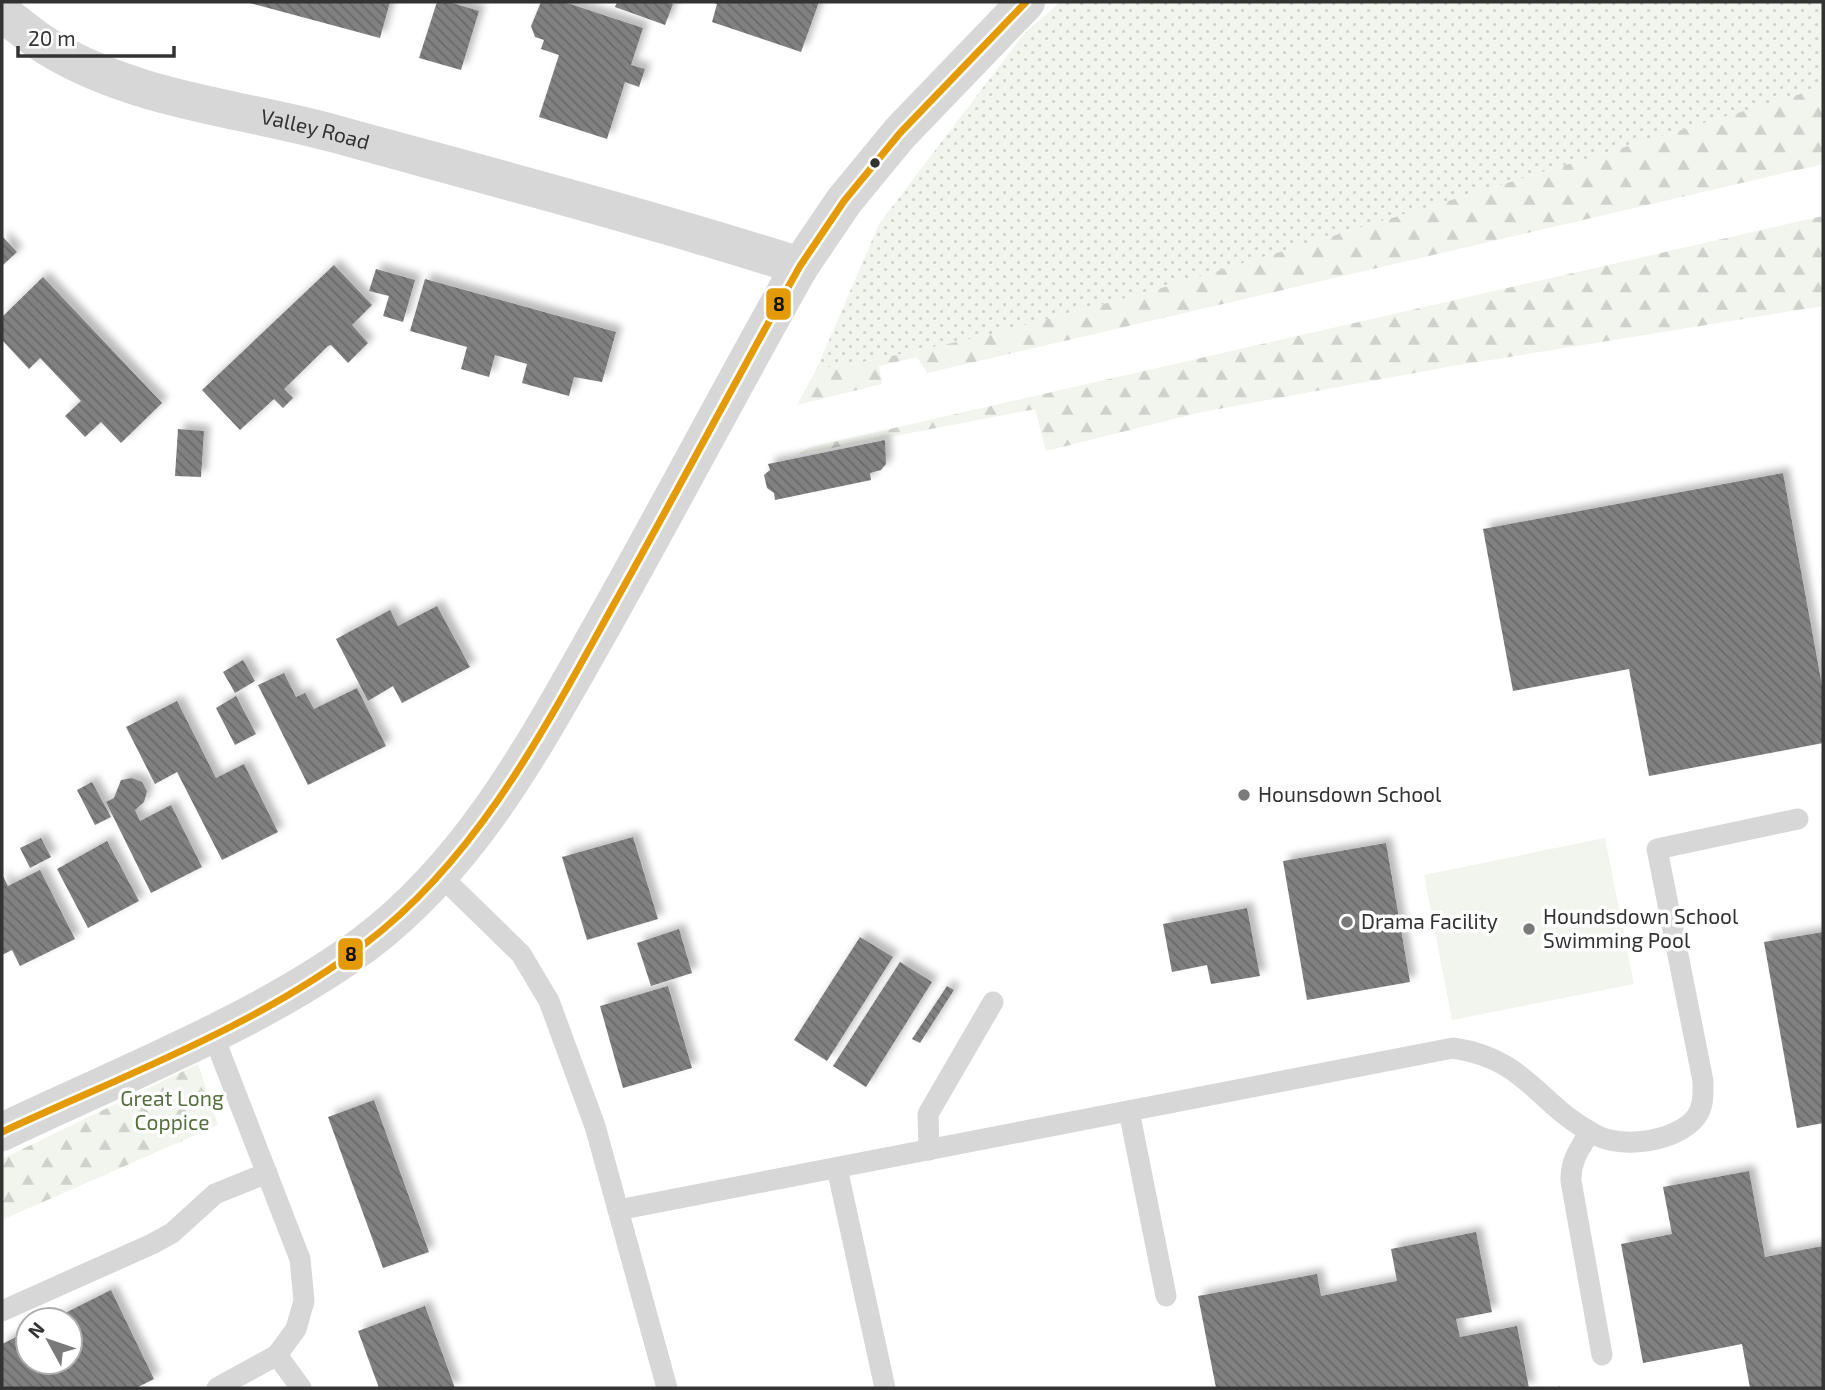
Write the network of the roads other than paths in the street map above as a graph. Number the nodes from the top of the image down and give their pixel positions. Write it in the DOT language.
graph roads {
  1 [pos="1026,2"];
  2 [pos="2,13"];
  3 [pos="800,266"];
  4 [pos="1798,819"];
  5 [pos="441,876"];
  6 [pos="993,1002"];
  7 [pos="212,1032"];
  8 [pos="1129,1111"];
  9 [pos="2,1132"];
  10 [pos="1590,1132"];
  11 [pos="929,1150"];
  12 [pos="837,1168"];
  13 [pos="267,1173"];
  14 [pos="618,1210"];
  15 [pos="1166,1296"];
  16 [pos="2,1311"];
  17 [pos="277,1355"];
  18 [pos="1602,1355"];
  19 [pos="217,1388"];
  20 [pos="301,1388"];
  21 [pos="667,1388"];
  22 [pos="885,1388"];
  1 -- 3 [label="street"];
  2 -- 3 [label="street, Valley Road"];
  3 -- 5 [label="street"];
  4 -- 10 [label="lane"];
  5 -- 7 [label="street"];
  5 -- 14 [label="lane"];
  6 -- 11 [label="lane"];
  7 -- 9 [label="street"];
  7 -- 13 [label="lane"];
  8 -- 10 [label="lane"];
  8 -- 11 [label="lane"];
  8 -- 15 [label="lane"];
  10 -- 18 [label="lane"];
  11 -- 12 [label="lane"];
  12 -- 14 [label="lane"];
  12 -- 22 [label="lane"];
  13 -- 16 [label="lane"];
  13 -- 17 [label="lane"];
  14 -- 21 [label="lane"];
  17 -- 19 [label="lane"];
  17 -- 20 [label="lane"];
}
